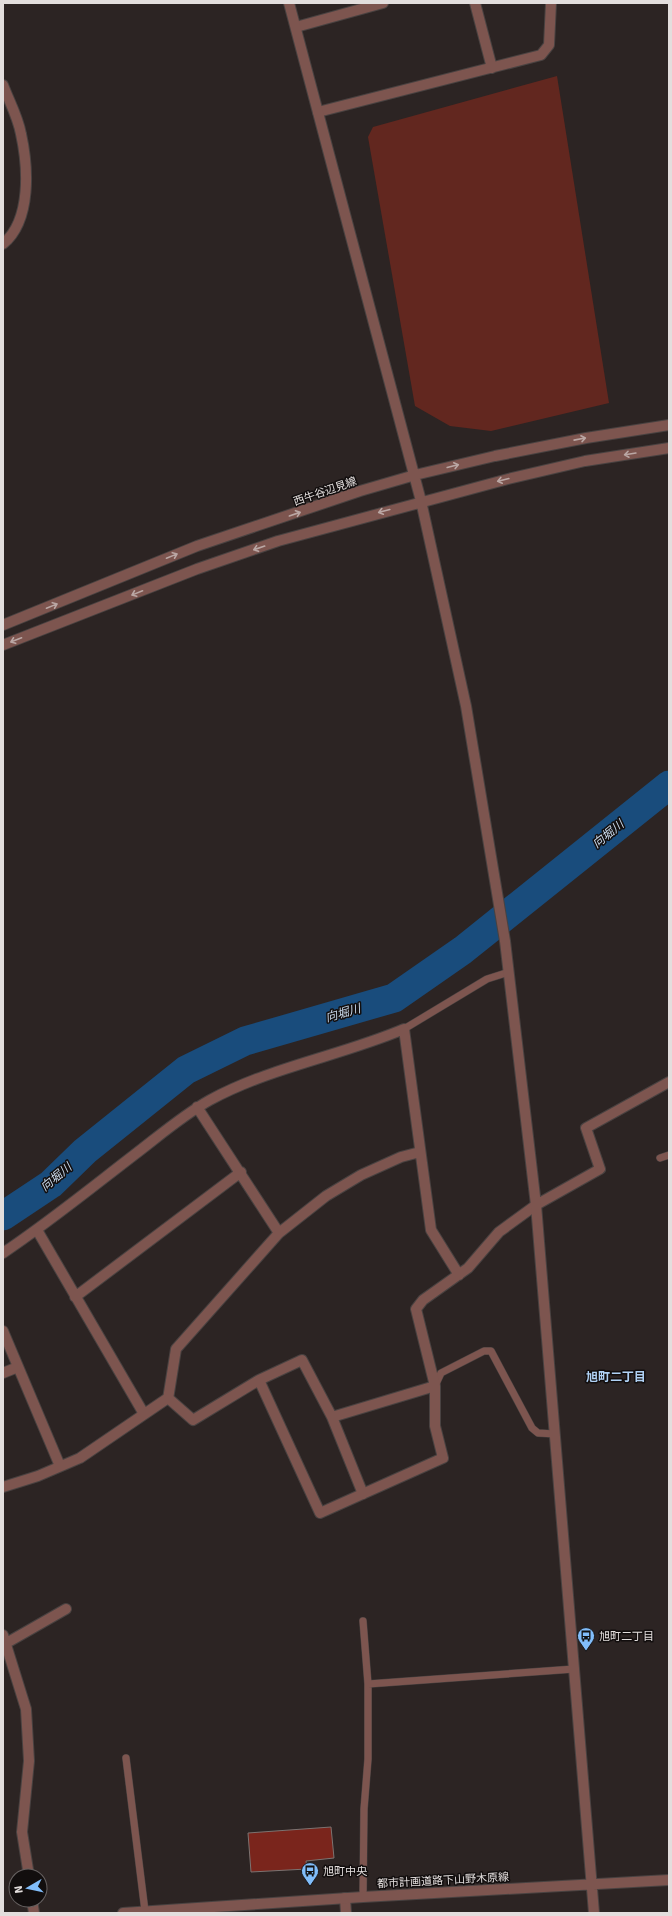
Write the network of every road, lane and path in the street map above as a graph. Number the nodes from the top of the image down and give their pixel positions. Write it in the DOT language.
graph roads {
  1 [pos="289,3"];
  2 [pos="383,3"];
  3 [pos="475,3"];
  4 [pos="551,3"];
  5 [pos="296,27"];
  6 [pos="492,68"];
  7 [pos="3,85"];
  8 [pos="318,112"];
  9 [pos="3,244"];
  10 [pos="669,425"];
  11 [pos="669,448"];
  12 [pos="415,475"];
  13 [pos="422,501"];
  14 [pos="3,625"];
  15 [pos="3,646"];
  16 [pos="509,972"];
  17 [pos="404,1029"];
  18 [pos="669,1082"];
  19 [pos="197,1107"];
  20 [pos="420,1152"];
  21 [pos="669,1155"];
  22 [pos="660,1158"];
  23 [pos="240,1172"];
  24 [pos="536,1205"];
  25 [pos="37,1230"];
  26 [pos="279,1233"];
  27 [pos="3,1254"];
  28 [pos="459,1275"];
  29 [pos="75,1297"];
  30 [pos="3,1331"];
  31 [pos="18,1367"];
  32 [pos="3,1373"];
  33 [pos="259,1380"];
  34 [pos="435,1386"];
  35 [pos="168,1399"];
  36 [pos="144,1414"];
  37 [pos="332,1417"];
  38 [pos="555,1434"];
  39 [pos="60,1466"];
  40 [pos="3,1487"];
  41 [pos="363,1494"];
  42 [pos="66,1609"];
  43 [pos="363,1621"];
  44 [pos="4,1641"];
  45 [pos="574,1669"];
  46 [pos="368,1684"];
  47 [pos="126,1758"];
  48 [pos="27,1868"];
  49 [pos="669,1880"];
  50 [pos="592,1883"];
  51 [pos="363,1897"];
  52 [pos="345,1898"];
  53 [pos="145,1911"];
  54 [pos="123,1913"];
  55 [pos="346,1913"];
  56 [pos="594,1913"];
  1 -- 5 [label="street"];
  2 -- 5 [label="street"];
  3 -- 6 [label="street"];
  4 -- 6 [label="street"];
  5 -- 8 [label="street"];
  6 -- 8 [label="street"];
  7 -- 9 [label="street"];
  8 -- 12 [label="street"];
  12 -- 10 [label="street, 西牛谷辺見線, one-way"];
  11 -- 13 [label="street, one-way"];
  12 -- 13 [label="street"];
  14 -- 12 [label="street, 西牛谷辺見線, one-way"];
  13 -- 15 [label="street, one-way"];
  13 -- 16 [label="street"];
  16 -- 17 [label="lane"];
  16 -- 24 [label="street"];
  17 -- 19 [label="street"];
  17 -- 20 [label="street"];
  18 -- 24 [label="street"];
  19 -- 23 [label="street"];
  19 -- 25 [label="street"];
  20 -- 26 [label="street"];
  20 -- 28 [label="street"];
  21 -- 22 [label="lane"];
  23 -- 26 [label="street"];
  23 -- 29 [label="street"];
  24 -- 28 [label="street"];
  24 -- 38 [label="street"];
  25 -- 27 [label="street"];
  25 -- 29 [label="street"];
  26 -- 35 [label="street"];
  28 -- 34 [label="street"];
  29 -- 36 [label="street"];
  30 -- 31 [label="street"];
  31 -- 32 [label="street"];
  31 -- 39 [label="street"];
  33 -- 35 [label="street"];
  33 -- 37 [label="street"];
  33 -- 41 [label="street"];
  34 -- 37 [label="street"];
  34 -- 38 [label="lane"];
  34 -- 41 [label="street"];
  35 -- 36 [label="street"];
  36 -- 39 [label="street"];
  37 -- 41 [label="street"];
  38 -- 45 [label="street"];
  39 -- 40 [label="street"];
  42 -- 44 [label="street"];
  43 -- 46 [label="lane"];
  44 -- 48 [label="street"];
  45 -- 46 [label="lane"];
  45 -- 50 [label="street"];
  46 -- 51 [label="lane"];
  47 -- 53 [label="lane"];
  49 -- 50 [label="street, 都市計画道路下山野木原線"];
  50 -- 51 [label="street, 都市計画道路下山野木原線"];
  50 -- 56 [label="street"];
  51 -- 52 [label="street, 都市計画道路下山野木原線"];
  52 -- 53 [label="street, 都市計画道路下山野木原線"];
  52 -- 55 [label="street"];
  53 -- 54 [label="street, 都市計画道路下山野木原線"];
}
